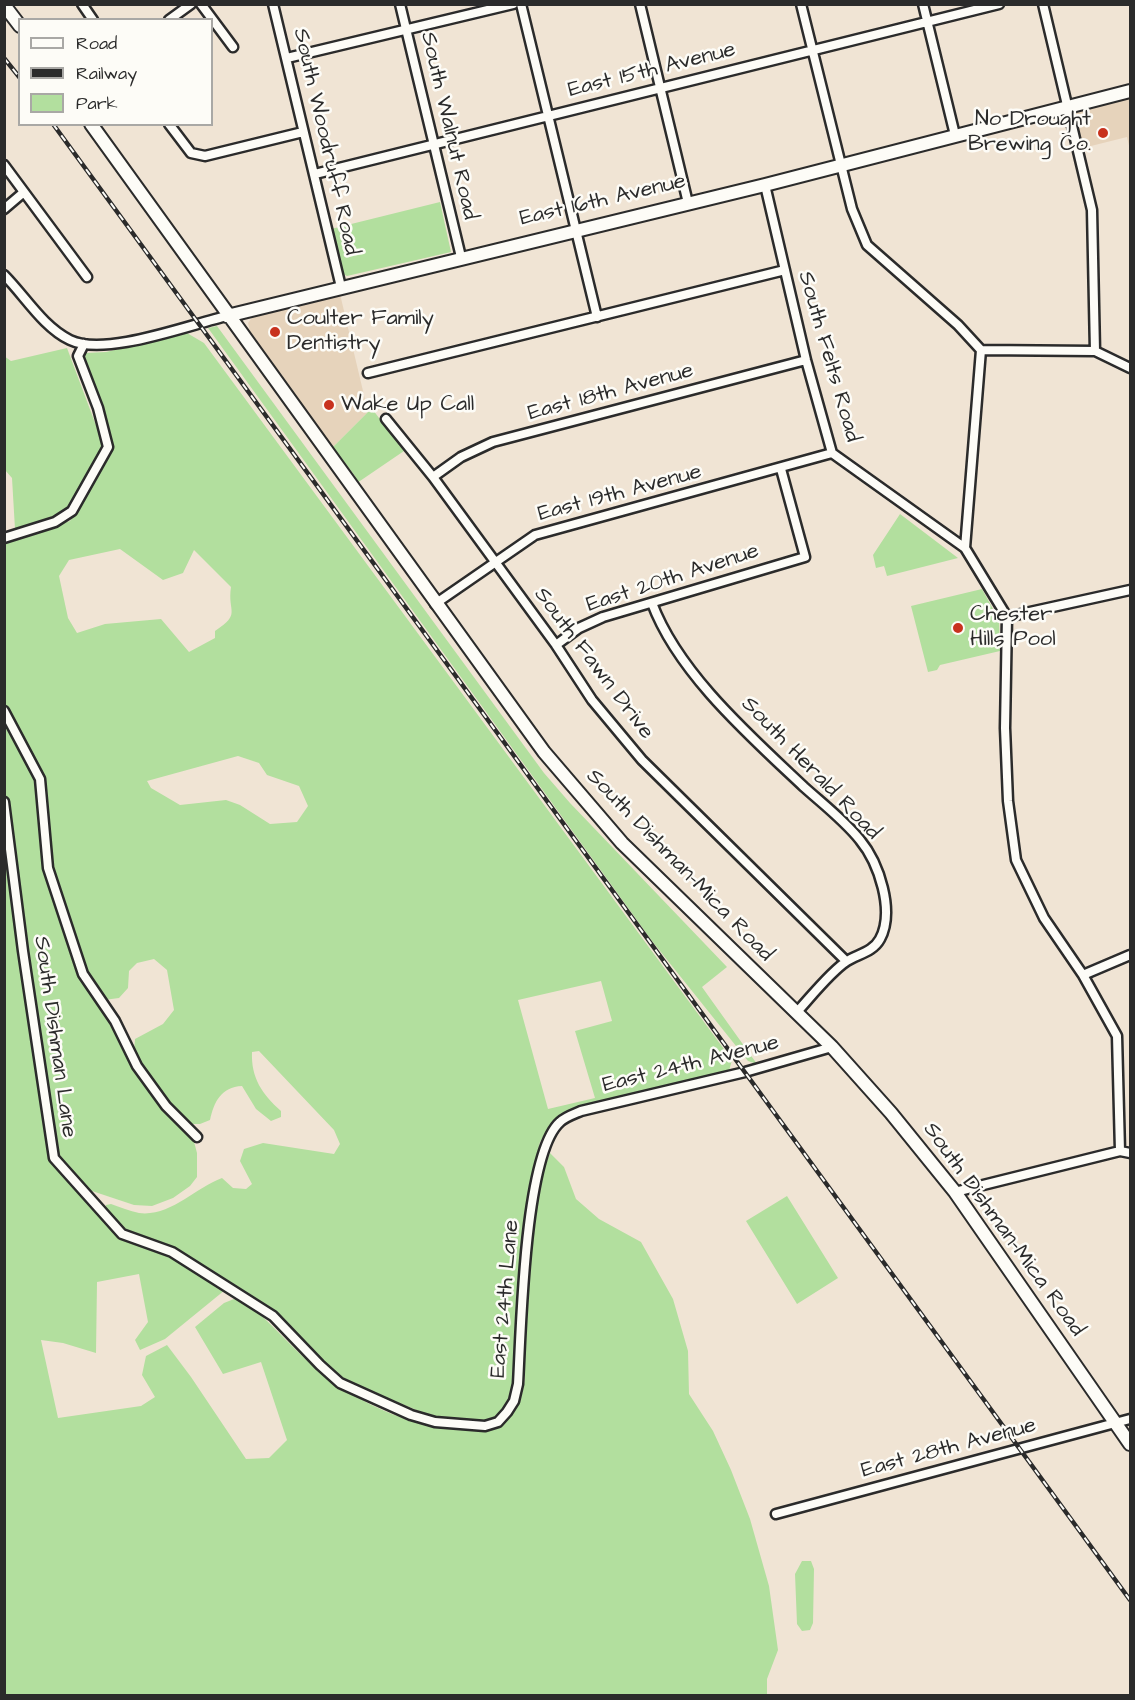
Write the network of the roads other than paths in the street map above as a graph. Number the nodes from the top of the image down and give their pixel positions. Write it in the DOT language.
graph roads {
  1 [pos="82,4"];
  2 [pos="190,4"];
  3 [pos="201,4"];
  4 [pos="273,4"];
  5 [pos="400,4"];
  6 [pos="513,4"];
  7 [pos="521,4"];
  8 [pos="640,4"];
  9 [pos="801,4"];
  10 [pos="923,4"];
  11 [pos="999,4"];
  12 [pos="1043,4"];
  13 [pos="4,5"];
  14 [pos="92,18"];
  15 [pos="172,18"];
  16 [pos="211,18"];
  17 [pos="213,20"];
  18 [pos="927,22"];
  19 [pos="18,23"];
  20 [pos="406,29"];
  21 [pos="233,47"];
  22 [pos="814,51"];
  23 [pos="287,58"];
  24 [pos="660,87"];
  25 [pos="1131,90"];
  26 [pos="1067,106"];
  27 [pos="547,116"];
  28 [pos="93,126"];
  29 [pos="171,126"];
  30 [pos="303,132"];
  31 [pos="955,135"];
  32 [pos="433,143"];
  33 [pos="842,163"];
  34 [pos="4,165"];
  35 [pos="315,174"];
  36 [pos="765,184"];
  37 [pos="24,192"];
  38 [pos="688,203"];
  39 [pos="4,210"];
  40 [pos="576,229"];
  41 [pos="461,257"];
  42 [pos="785,270"];
  43 [pos="4,275"];
  44 [pos="87,277"];
  45 [pos="341,287"];
  46 [pos="227,316"];
  47 [pos="597,317"];
  48 [pos="84,345"];
  49 [pos="981,350"];
  50 [pos="1095,351"];
  51 [pos="806,360"];
  52 [pos="1131,368"];
  53 [pos="368,374"];
  54 [pos="386,419"];
  55 [pos="832,453"];
  56 [pos="781,469"];
  57 [pos="434,477"];
  58 [pos="4,538"];
  59 [pos="965,548"];
  60 [pos="495,563"];
  61 [pos="1131,590"];
  62 [pos="652,603"];
  63 [pos="435,604"];
  64 [pos="1007,617"];
  65 [pos="556,645"];
  66 [pos="4,711"];
  67 [pos="4,802"];
  68 [pos="1131,955"];
  69 [pos="846,961"];
  70 [pos="1083,975"];
  71 [pos="795,1013"];
  72 [pos="832,1047"];
  73 [pos="560,1122"];
  74 [pos="197,1137"];
  75 [pos="1120,1150"];
  76 [pos="1131,1153"];
  77 [pos="955,1192"];
  78 [pos="172,1252"];
  79 [pos="1131,1419"];
  80 [pos="1115,1422"];
  81 [pos="1131,1444"];
  82 [pos="776,1514"];
  1 -- 14 [label="street"];
  2 -- 15 [label="street"];
  3 -- 16 [label="street"];
  4 -- 23 [label="street, South Woodruff Road"];
  5 -- 20 [label="street, South Walnut Road"];
  6 -- 20 [label="street"];
  7 -- 27 [label="street"];
  8 -- 24 [label="street"];
  9 -- 22 [label="street"];
  10 -- 18 [label="street"];
  11 -- 18 [label="street, East 15th Avenue"];
  12 -- 26 [label="street"];
  13 -- 19 [label="main road"];
  17 -- 21 [label="street"];
  18 -- 22 [label="street, East 15th Avenue"];
  18 -- 31 [label="street"];
  20 -- 23 [label="street"];
  20 -- 32 [label="street, South Walnut Road"];
  22 -- 24 [label="street, East 15th Avenue"];
  22 -- 33 [label="street"];
  23 -- 30 [label="street, South Woodruff Road"];
  24 -- 27 [label="street, East 15th Avenue"];
  24 -- 38 [label="street"];
  25 -- 26 [label="main road, East 16th Avenue"];
  26 -- 31 [label="main road, East 16th Avenue"];
  26 -- 50 [label="street"];
  27 -- 32 [label="street, East 15th Avenue"];
  27 -- 40 [label="street"];
  28 -- 46 [label="main road, South Dishman-Mica Road"];
  29 -- 30 [label="street"];
  30 -- 35 [label="street, South Woodruff Road"];
  31 -- 33 [label="main road, East 16th Avenue"];
  32 -- 35 [label="street, East 15th Avenue"];
  32 -- 41 [label="street, South Walnut Road"];
  33 -- 36 [label="main road, East 16th Avenue"];
  33 -- 49 [label="street"];
  34 -- 37 [label="street"];
  35 -- 45 [label="street, South Woodruff Road"];
  36 -- 38 [label="main road, East 16th Avenue"];
  36 -- 42 [label="street, South Felts Road"];
  37 -- 39 [label="street"];
  37 -- 44 [label="street"];
  38 -- 40 [label="main road, East 16th Avenue"];
  40 -- 41 [label="main road, East 16th Avenue"];
  40 -- 47 [label="street"];
  41 -- 45 [label="main road, East 16th Avenue"];
  42 -- 47 [label="street"];
  42 -- 51 [label="street, South Felts Road"];
  43 -- 48 [label="street"];
  45 -- 46 [label="main road, East 16th Avenue"];
  46 -- 48 [label="street, East 16th Avenue"];
  46 -- 63 [label="main road, South Dishman-Mica Road"];
  47 -- 53 [label="street"];
  48 -- 58 [label="street"];
  49 -- 50 [label="street"];
  49 -- 59 [label="street"];
  50 -- 52 [label="street"];
  51 -- 55 [label="street, South Felts Road"];
  51 -- 57 [label="street, East 18th Avenue"];
  54 -- 57 [label="street, South Fawn Drive"];
  55 -- 56 [label="street, East 19th Avenue"];
  55 -- 59 [label="street, South Felts Road"];
  56 -- 60 [label="street, East 19th Avenue"];
  56 -- 62 [label="street, East 20th Avenue"];
  57 -- 60 [label="street, South Fawn Drive"];
  59 -- 64 [label="street"];
  60 -- 63 [label="street, East 19th Avenue"];
  60 -- 65 [label="street, South Fawn Drive"];
  61 -- 64 [label="street"];
  62 -- 65 [label="street, East 20th Avenue"];
  62 -- 69 [label="street, South Herald Road"];
  63 -- 71 [label="main road, South Dishman-Mica Road"];
  64 -- 70 [label="street"];
  65 -- 69 [label="street, South Fawn Drive"];
  66 -- 74 [label="street"];
  67 -- 78 [label="street, South Dishman Lane"];
  68 -- 70 [label="street"];
  69 -- 71 [label="street, South Herald Road"];
  70 -- 75 [label="street"];
  71 -- 72 [label="main road, South Dishman-Mica Road"];
  72 -- 73 [label="street, East 24th Avenue"];
  72 -- 77 [label="main road, South Dishman-Mica Road"];
  73 -- 78 [label="street, East 24th Lane"];
  75 -- 76 [label="street"];
  75 -- 77 [label="street"];
  77 -- 80 [label="main road, South Dishman-Mica Road"];
  79 -- 80 [label="street, East 28th Avenue"];
  80 -- 81 [label="main road, South Dishman-Mica Road"];
  80 -- 82 [label="street, East 28th Avenue"];
}
